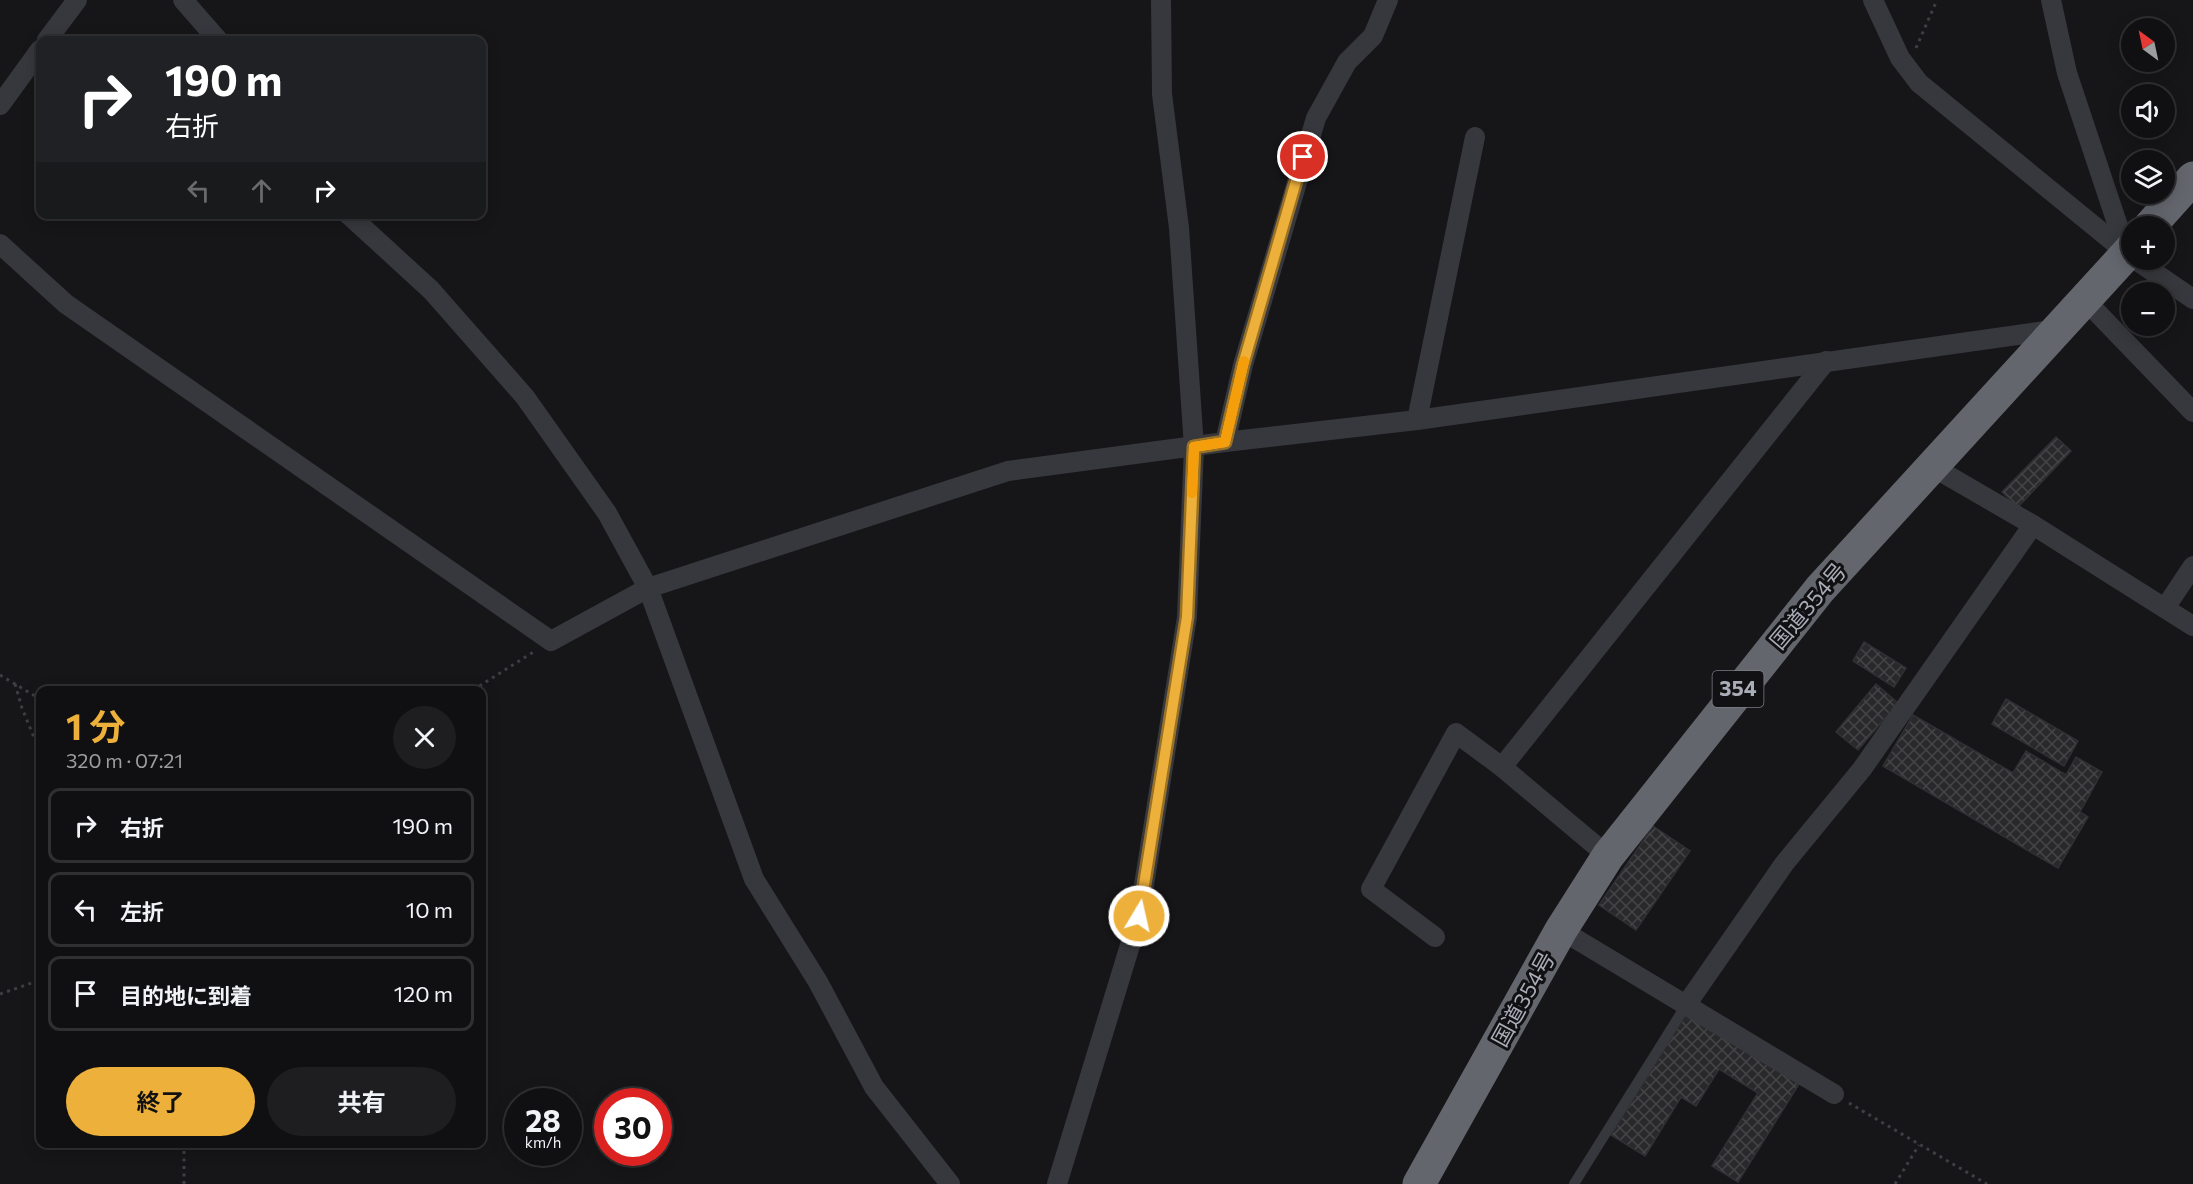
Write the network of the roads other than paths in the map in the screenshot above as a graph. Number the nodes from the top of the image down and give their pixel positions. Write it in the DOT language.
graph roads {
  1 [pos="77,0"];
  2 [pos="183,0"];
  3 [pos="1161,0"];
  4 [pos="1388,0"];
  5 [pos="1873,0"];
  6 [pos="2051,0"];
  7 [pos="50,36"];
  8 [pos="214,36"];
  9 [pos="36,56"];
  10 [pos="0,105"];
  11 [pos="1475,137"];
  12 [pos="2193,178"];
  13 [pos="2160,216"];
  14 [pos="353,219"];
  15 [pos="2121,226"];
  16 [pos="0,244"];
  17 [pos="2121,246"];
  18 [pos="2121,264"];
  19 [pos="2153,270"];
  20 [pos="2193,299"];
  21 [pos="2085,300"];
  22 [pos="2058,330"];
  23 [pos="1826,361"];
  24 [pos="2193,412"];
  25 [pos="1417,420"];
  26 [pos="1225,442"];
  27 [pos="1194,447"];
  28 [pos="1933,467"];
  29 [pos="2033,525"];
  30 [pos="2193,566"];
  31 [pos="648,588"];
  32 [pos="2165,608"];
  33 [pos="2193,626"];
  34 [pos="1502,767"];
  35 [pos="1608,856"];
  36 [pos="1562,930"];
  37 [pos="1435,937"];
  38 [pos="1686,1005"];
  39 [pos="1834,1094"];
  40 [pos="950,1184"];
  41 [pos="1057,1184"];
  42 [pos="1420,1184"];
  43 [pos="1574,1184"];
  1 -- 7 [label="street"];
  2 -- 8 [label="street"];
  3 -- 27 [label="street"];
  4 -- 26 [label="street"];
  5 -- 17 [label="street"];
  6 -- 15 [label="street"];
  9 -- 10 [label="street"];
  11 -- 25 [label="street"];
  12 -- 13 [label="highway"];
  14 -- 31 [label="street"];
  16 -- 31 [label="street"];
  18 -- 21 [label="highway, 国道354号 / 354"];
  19 -- 20 [label="street"];
  21 -- 22 [label="highway, 国道354号 / 354"];
  21 -- 24 [label="street"];
  22 -- 23 [label="street"];
  22 -- 28 [label="highway, 国道354号 / 354"];
  23 -- 25 [label="street"];
  23 -- 34 [label="street"];
  25 -- 26 [label="street"];
  26 -- 27 [label="street"];
  27 -- 31 [label="street"];
  27 -- 41 [label="street"];
  28 -- 29 [label="street"];
  28 -- 35 [label="highway, 国道354号 / 354"];
  29 -- 32 [label="street"];
  29 -- 38 [label="street"];
  30 -- 32 [label="street"];
  31 -- 40 [label="street"];
  32 -- 33 [label="street"];
  34 -- 35 [label="street"];
  34 -- 37 [label="street"];
  35 -- 36 [label="highway, 国道354号 / 354"];
  36 -- 38 [label="street"];
  36 -- 42 [label="highway, 国道354号 / 354"];
  38 -- 39 [label="street"];
  38 -- 43 [label="lane"];
}
